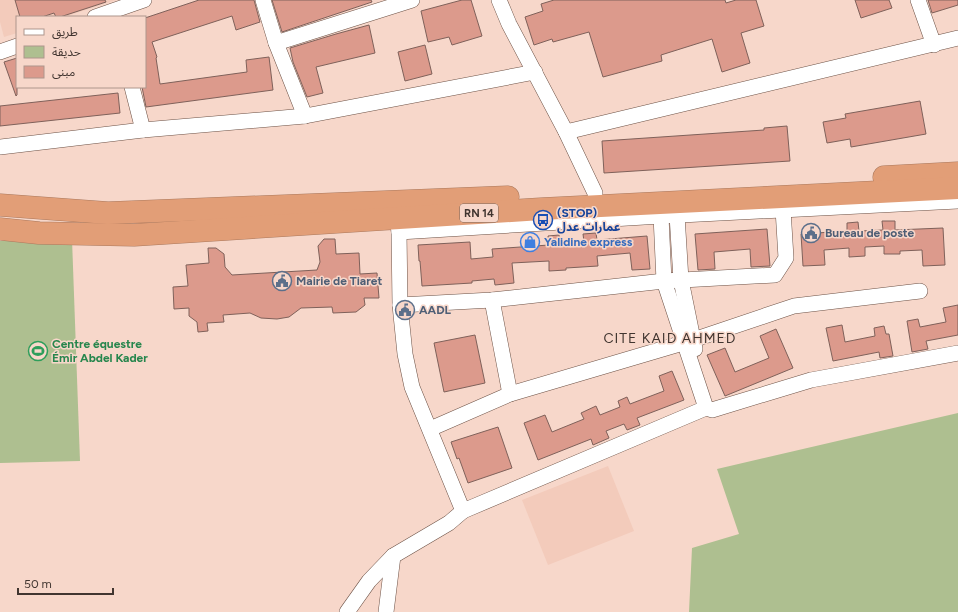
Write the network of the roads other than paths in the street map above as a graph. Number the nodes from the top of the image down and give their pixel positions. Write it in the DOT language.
graph roads {
  1 [pos="144,0"];
  2 [pos="263,0"];
  3 [pos="412,0"];
  4 [pos="499,0"];
  5 [pos="918,0"];
  6 [pos="112,14"];
  7 [pos="101,16"];
  8 [pos="958,38"];
  9 [pos="276,43"];
  10 [pos="934,45"];
  11 [pos="16,46"];
  12 [pos="0,52"];
  13 [pos="535,72"];
  14 [pos="132,88"];
  15 [pos="305,116"];
  16 [pos="143,130"];
  17 [pos="566,132"];
  18 [pos="0,147"];
  19 [pos="958,173"];
  20 [pos="958,188"];
  21 [pos="595,193"];
  22 [pos="958,200"];
  23 [pos="0,205"];
  24 [pos="783,209"];
  25 [pos="677,215"];
  26 [pos="661,216"];
  27 [pos="398,225"];
  28 [pos="0,229"];
  29 [pos="681,280"];
  30 [pos="664,281"];
  31 [pos="920,291"];
  32 [pos="492,300"];
  33 [pos="400,305"];
  34 [pos="688,341"];
  35 [pos="958,352"];
  36 [pos="510,394"];
  37 [pos="709,409"];
  38 [pos="430,429"];
  39 [pos="463,511"];
  40 [pos="393,556"];
  41 [pos="347,612"];
  42 [pos="386,612"];
  1 -- 6 [label="street"];
  2 -- 9 [label="street"];
  3 -- 9 [label="street"];
  4 -- 13 [label="street"];
  5 -- 10 [label="street"];
  6 -- 7 [label="street"];
  8 -- 10 [label="street"];
  9 -- 15 [label="street"];
  10 -- 17 [label="street"];
  11 -- 12 [label="street"];
  13 -- 15 [label="street"];
  13 -- 17 [label="street"];
  14 -- 16 [label="street"];
  15 -- 16 [label="street"];
  16 -- 18 [label="street"];
  17 -- 21 [label="street"];
  19 -- 21 [label="highway, RN 14"];
  20 -- 27 [label="highway, RN 14"];
  21 -- 23 [label="highway, RN 14"];
  22 -- 24 [label="street"];
  24 -- 25 [label="street"];
  24 -- 29 [label="street"];
  25 -- 26 [label="street"];
  25 -- 29 [label="street"];
  26 -- 27 [label="street"];
  26 -- 30 [label="street"];
  27 -- 28 [label="highway, RN 14"];
  27 -- 33 [label="street"];
  29 -- 30 [label="street"];
  29 -- 34 [label="street"];
  30 -- 32 [label="street"];
  30 -- 34 [label="street"];
  31 -- 34 [label="street"];
  32 -- 33 [label="street"];
  32 -- 36 [label="street"];
  33 -- 38 [label="street"];
  34 -- 36 [label="street"];
  34 -- 37 [label="street"];
  35 -- 37 [label="street"];
  36 -- 38 [label="street"];
  37 -- 39 [label="street"];
  38 -- 39 [label="street"];
  39 -- 40 [label="street"];
  40 -- 41 [label="street"];
  40 -- 42 [label="street"];
}
